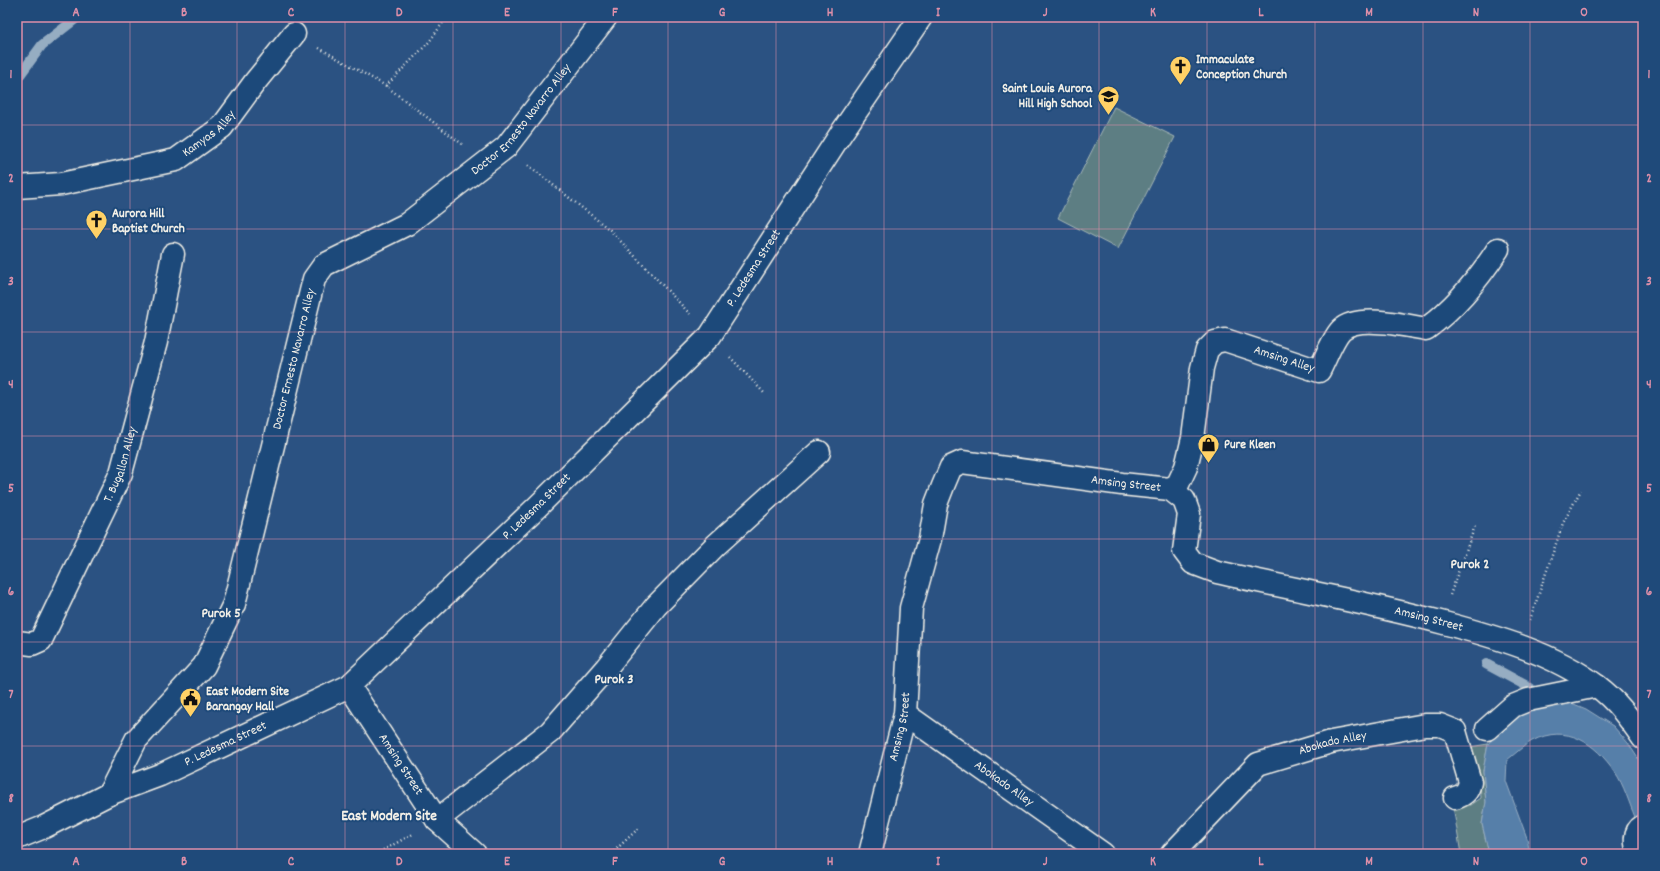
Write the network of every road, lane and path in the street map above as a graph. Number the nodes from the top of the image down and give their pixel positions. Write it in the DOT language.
graph roads {
  1 [pos="447,17"];
  2 [pos="606,17"];
  3 [pos="921,17"];
  4 [pos="294,34"];
  5 [pos="386,86"];
  6 [pos="17,187"];
  7 [pos="1498,249"];
  8 [pos="173,254"];
  9 [pos="726,352"];
  10 [pos="765,394"];
  11 [pos="819,452"];
  12 [pos="1170,489"];
  13 [pos="1581,490"];
  14 [pos="1474,526"];
  15 [pos="1440,622"];
  16 [pos="17,642"];
  17 [pos="1520,647"];
  18 [pos="349,686"];
  19 [pos="1596,686"];
  20 [pos="905,714"];
  21 [pos="1487,729"];
  22 [pos="1643,738"];
  23 [pos="109,794"];
  24 [pos="1455,798"];
  25 [pos="437,820"];
  26 [pos="640,827"];
  27 [pos="1641,827"];
  28 [pos="17,838"];
  29 [pos="376,854"];
  30 [pos="475,854"];
  31 [pos="611,854"];
  32 [pos="870,854"];
  33 [pos="1103,854"];
  34 [pos="1172,854"];
  35 [pos="1639,854"];
  1 -- 5 [label="path"];
  2 -- 23 [label="street, Doctor Ernesto Navarro Alley"];
  3 -- 18 [label="street, P. Ledesma Street"];
  4 -- 6 [label="street, Kamyas Alley"];
  7 -- 12 [label="street, Amsing Alley"];
  8 -- 16 [label="street, T. Bugallon Alley"];
  9 -- 10 [label="path"];
  11 -- 25 [label="street"];
  12 -- 15 [label="street, Amsing Street"];
  12 -- 20 [label="street, Amsing Street"];
  13 -- 17 [label="path"];
  14 -- 15 [label="path"];
  15 -- 17 [label="street, Amsing Street"];
  17 -- 19 [label="street, Amsing Street"];
  18 -- 23 [label="street, P. Ledesma Street"];
  18 -- 25 [label="street, Amsing Street"];
  19 -- 21 [label="street"];
  19 -- 22 [label="street, Amsing Street"];
  20 -- 32 [label="street, Amsing Street"];
  20 -- 33 [label="street, Abokado Alley"];
  23 -- 28 [label="street, P. Ledesma Street"];
  24 -- 34 [label="street, Abokado Alley"];
  25 -- 29 [label="path"];
  25 -- 30 [label="street, Amsing Street"];
  26 -- 31 [label="path"];
  27 -- 35 [label="street"];
}
